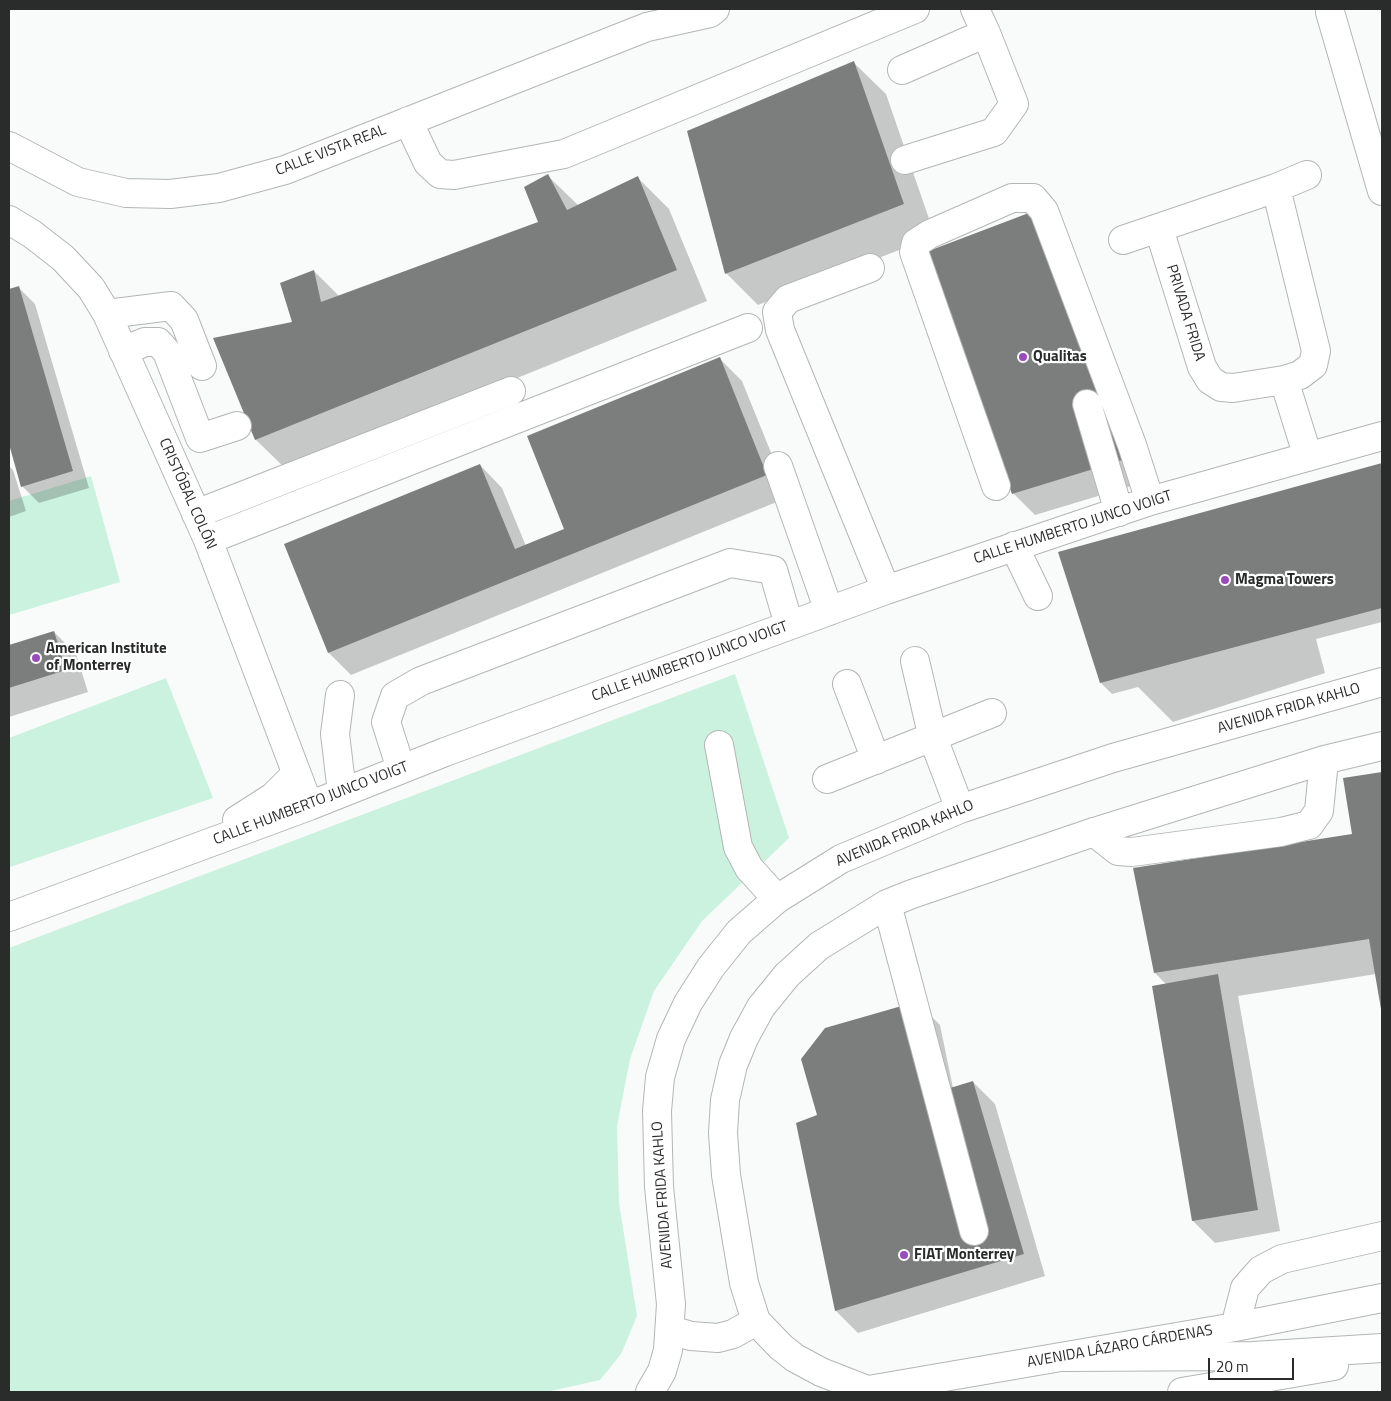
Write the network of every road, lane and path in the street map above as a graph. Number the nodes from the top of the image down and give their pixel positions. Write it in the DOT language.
graph roads {
  1 [pos="915,9"];
  2 [pos="716,10"];
  3 [pos="1330,12"];
  4 [pos="653,18"];
  5 [pos="980,21"];
  6 [pos="902,70"];
  7 [pos="408,121"];
  8 [pos="9,146"];
  9 [pos="905,160"];
  10 [pos="1307,175"];
  11 [pos="1276,188"];
  12 [pos="1382,191"];
  13 [pos="9,220"];
  14 [pos="1159,229"];
  15 [pos="1123,240"];
  16 [pos="870,268"];
  17 [pos="107,314"];
  18 [pos="748,328"];
  19 [pos="123,351"];
  20 [pos="202,366"];
  21 [pos="1284,380"];
  22 [pos="511,391"];
  23 [pos="1087,404"];
  24 [pos="237,426"];
  25 [pos="1382,436"];
  26 [pos="1308,457"];
  27 [pos="778,466"];
  28 [pos="996,486"];
  29 [pos="1150,501"];
  30 [pos="1119,512"];
  31 [pos="196,514"];
  32 [pos="208,540"];
  33 [pos="1014,546"];
  34 [pos="886,590"];
  35 [pos="1038,596"];
  36 [pos="829,610"];
  37 [pos="789,625"];
  38 [pos="915,662"];
  39 [pos="1382,682"];
  40 [pos="847,684"];
  41 [pos="340,695"];
  42 [pos="992,713"];
  43 [pos="933,738"];
  44 [pos="718,745"];
  45 [pos="1382,746"];
  46 [pos="876,760"];
  47 [pos="1324,760"];
  48 [pos="401,769"];
  49 [pos="296,774"];
  50 [pos="828,779"];
  51 [pos="342,792"];
  52 [pos="309,806"];
  53 [pos="960,809"];
  54 [pos="1094,832"];
  55 [pos="180,854"];
  56 [pos="777,898"];
  57 [pos="887,904"];
  58 [pos="9,917"];
  59 [pos="974,1231"];
  60 [pos="1381,1238"];
  61 [pos="1382,1298"];
  62 [pos="756,1321"];
  63 [pos="1235,1327"];
  64 [pos="670,1330"];
  65 [pos="1382,1348"];
  66 [pos="1064,1357"];
  67 [pos="1382,1358"];
  68 [pos="862,1391"];
  69 [pos="650,1392"];
  70 [pos="1182,1392"];
  1 -- 7 [label="main road"];
  2 -- 4 [label="main road, CALLE VISTA REAL"];
  3 -- 12 [label="main road"];
  4 -- 7 [label="main road, CALLE VISTA REAL"];
  5 -- 6 [label="main road"];
  5 -- 9 [label="main road"];
  7 -- 8 [label="main road, CALLE VISTA REAL"];
  10 -- 11 [label="main road"];
  11 -- 14 [label="main road"];
  11 -- 21 [label="main road, PRIVADA FRIDA"];
  13 -- 17 [label="main road, CRISTÓBAL COLÓN"];
  14 -- 15 [label="main road"];
  14 -- 21 [label="main road, PRIVADA FRIDA"];
  16 -- 34 [label="main road"];
  17 -- 19 [label="main road, CRISTÓBAL COLÓN"];
  17 -- 20 [label="main road"];
  18 -- 32 [label="main road"];
  19 -- 24 [label="main road"];
  19 -- 31 [label="main road, CRISTÓBAL COLÓN"];
  21 -- 26 [label="main road"];
  22 -- 31 [label="main road"];
  23 -- 30 [label="main road"];
  25 -- 26 [label="main road, CALLE HUMBERTO JUNCO VOIGT"];
  26 -- 29 [label="main road, CALLE HUMBERTO JUNCO VOIGT"];
  27 -- 36 [label="main road"];
  28 -- 29 [label="main road"];
  29 -- 30 [label="main road, CALLE HUMBERTO JUNCO VOIGT"];
  30 -- 33 [label="main road, CALLE HUMBERTO JUNCO VOIGT"];
  31 -- 32 [label="main road, CRISTÓBAL COLÓN"];
  32 -- 49 [label="main road, CRISTÓBAL COLÓN"];
  33 -- 34 [label="main road, CALLE HUMBERTO JUNCO VOIGT"];
  33 -- 35 [label="main road"];
  34 -- 36 [label="main road, CALLE HUMBERTO JUNCO VOIGT"];
  36 -- 37 [label="main road, CALLE HUMBERTO JUNCO VOIGT"];
  37 -- 48 [label="main road, CALLE HUMBERTO JUNCO VOIGT"];
  37 -- 48 [label="main road"];
  38 -- 43 [label="main road"];
  39 -- 53 [label="main road, AVENIDA FRIDA KAHLO"];
  40 -- 46 [label="main road"];
  41 -- 51 [label="main road"];
  42 -- 43 [label="main road"];
  43 -- 46 [label="main road"];
  43 -- 53 [label="main road"];
  44 -- 56 [label="main road"];
  45 -- 47 [label="main road"];
  46 -- 50 [label="main road"];
  47 -- 54 [label="main road"];
  47 -- 54 [label="main road"];
  48 -- 51 [label="main road, CALLE HUMBERTO JUNCO VOIGT"];
  49 -- 52 [label="main road, CRISTÓBAL COLÓN"];
  49 -- 55 [label="main road"];
  51 -- 52 [label="main road, CALLE HUMBERTO JUNCO VOIGT"];
  52 -- 55 [label="main road, CALLE HUMBERTO JUNCO VOIGT"];
  53 -- 56 [label="main road, AVENIDA FRIDA KAHLO"];
  54 -- 57 [label="main road"];
  55 -- 58 [label="main road, CALLE HUMBERTO JUNCO VOIGT"];
  56 -- 64 [label="main road, AVENIDA FRIDA KAHLO"];
  57 -- 59 [label="main road"];
  57 -- 62 [label="main road"];
  60 -- 63 [label="main road"];
  61 -- 63 [label="main road, AVENIDA LÁZARO CÁRDENAS"];
  62 -- 64 [label="main road"];
  62 -- 68 [label="main road"];
  63 -- 66 [label="main road, AVENIDA LÁZARO CÁRDENAS"];
  64 -- 69 [label="main road, AVENIDA FRIDA KAHLO"];
  65 -- 66 [label="main road"];
  66 -- 68 [label="main road, AVENIDA LÁZARO CÁRDENAS"];
  67 -- 70 [label="main road"];
}
